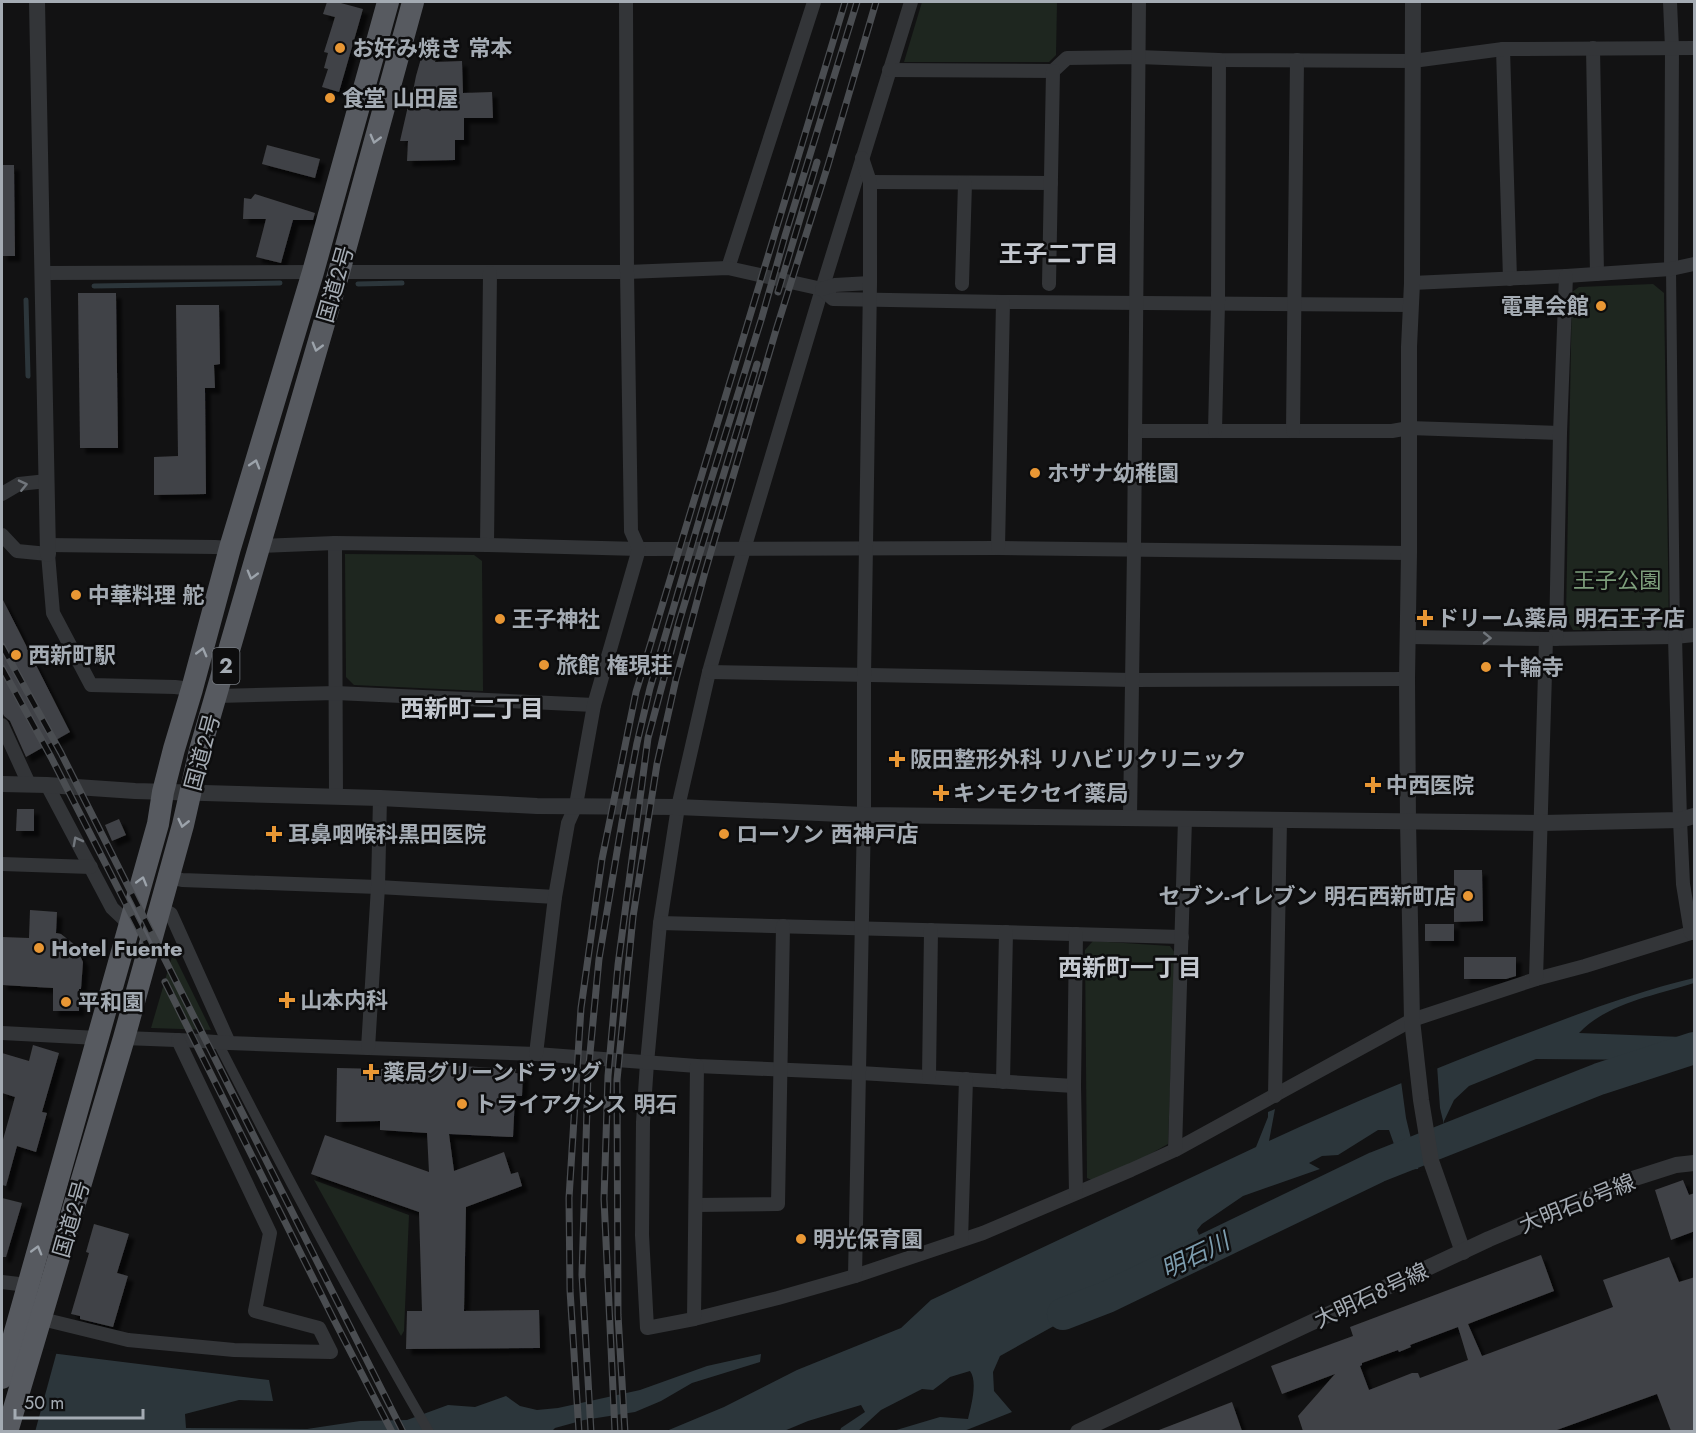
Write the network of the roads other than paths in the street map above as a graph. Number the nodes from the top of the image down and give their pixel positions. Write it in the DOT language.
graph roads {
  1 [pos="37,2"];
  2 [pos="388,2"];
  3 [pos="413,2"];
  4 [pos="626,2"];
  5 [pos="814,2"];
  6 [pos="911,2"];
  7 [pos="1139,2"];
  8 [pos="1413,2"];
  9 [pos="1670,2"];
  10 [pos="1593,48"];
  11 [pos="1672,48"];
  12 [pos="1695,48"];
  13 [pos="1503,49"];
  14 [pos="1138,57"];
  15 [pos="1219,60"];
  16 [pos="1297,60"];
  17 [pos="1413,61"];
  18 [pos="889,70"];
  19 [pos="1053,72"];
  20 [pos="862,158"];
  21 [pos="870,182"];
  22 [pos="965,183"];
  23 [pos="1051,183"];
  24 [pos="1695,264"];
  25 [pos="728,268"];
  26 [pos="1671,269"];
  27 [pos="313,272"];
  28 [pos="339,272"];
  29 [pos="627,272"];
  30 [pos="43,273"];
  31 [pos="490,273"];
  32 [pos="1597,274"];
  33 [pos="1566,276"];
  34 [pos="1510,279"];
  35 [pos="870,283"];
  36 [pos="1412,283"];
  37 [pos="962,284"];
  38 [pos="1048,284"];
  39 [pos="822,289"];
  40 [pos="870,301"];
  41 [pos="1002,302"];
  42 [pos="1137,303"];
  43 [pos="1218,303"];
  44 [pos="1294,304"];
  45 [pos="1411,305"];
  46 [pos="1409,428"];
  47 [pos="1135,431"];
  48 [pos="1215,431"];
  49 [pos="1293,431"];
  50 [pos="1560,432"];
  51 [pos="46,481"];
  52 [pos="2,494"];
  53 [pos="2,535"];
  54 [pos="335,543"];
  55 [pos="487,545"];
  56 [pos="260,546"];
  57 [pos="230,548"];
  58 [pos="998,548"];
  59 [pos="47,549"];
  60 [pos="639,549"];
  61 [pos="744,549"];
  62 [pos="866,549"];
  63 [pos="1134,550"];
  64 [pos="1409,553"];
  65 [pos="1695,635"];
  66 [pos="1408,637"];
  67 [pos="1675,637"];
  68 [pos="1551,639"];
  69 [pos="709,672"];
  70 [pos="864,676"];
  71 [pos="1407,679"];
  72 [pos="1133,680"];
  73 [pos="192,689"];
  74 [pos="336,693"];
  75 [pos="217,696"];
  76 [pos="594,705"];
  77 [pos="2,725"];
  78 [pos="2,784"];
  79 [pos="29,784"];
  80 [pos="47,785"];
  81 [pos="164,792"];
  82 [pos="190,792"];
  83 [pos="336,797"];
  84 [pos="380,798"];
  85 [pos="576,805"];
  86 [pos="678,807"];
  87 [pos="864,815"];
  88 [pos="1130,817"];
  89 [pos="1687,818"];
  90 [pos="1185,819"];
  91 [pos="1280,820"];
  92 [pos="1408,821"];
  93 [pos="1542,823"];
  94 [pos="2,864"];
  95 [pos="91,867"];
  96 [pos="169,878"];
  97 [pos="378,887"];
  98 [pos="555,897"];
  99 [pos="160,908"];
  100 [pos="660,923"];
  101 [pos="130,925"];
  102 [pos="783,926"];
  103 [pos="861,928"];
  104 [pos="931,930"];
  105 [pos="1006,932"];
  106 [pos="1693,933"];
  107 [pos="1076,934"];
  108 [pos="1182,938"];
  109 [pos="1536,979"];
  110 [pos="1412,1028"];
  111 [pos="2,1033"];
  112 [pos="98,1038"];
  113 [pos="124,1038"];
  114 [pos="178,1040"];
  115 [pos="224,1043"];
  116 [pos="368,1048"];
  117 [pos="536,1054"];
  118 [pos="647,1063"];
  119 [pos="697,1066"];
  120 [pos="781,1070"];
  121 [pos="860,1073"];
  122 [pos="929,1077"];
  123 [pos="966,1079"];
  124 [pos="1003,1082"];
  125 [pos="1074,1086"];
  126 [pos="1275,1096"];
  127 [pos="1175,1150"];
  128 [pos="1695,1163"];
  129 [pos="1076,1193"];
  130 [pos="696,1205"];
  131 [pos="961,1240"];
  132 [pos="1463,1252"];
  133 [pos="855,1276"];
  134 [pos="2,1282"];
  135 [pos="27,1285"];
  136 [pos="694,1318"];
  137 [pos="40,1324"];
  138 [pos="2,1378"];
  139 [pos="7,1431"];
  140 [pos="429,1431"];
  141 [pos="1078,1431"];
  1 -- 30 [label="street"];
  2 -- 27 [label="highway, 国道2号 / 2"];
  3 -- 28 [label="highway, 国道2号 / 2, one-way"];
  4 -- 29 [label="street"];
  5 -- 25 [label="street"];
  6 -- 18 [label="street"];
  7 -- 14 [label="street"];
  8 -- 17 [label="street"];
  9 -- 11 [label="street"];
  10 -- 11 [label="street"];
  10 -- 13 [label="street"];
  10 -- 32 [label="street"];
  11 -- 12 [label="street"];
  11 -- 26 [label="street"];
  13 -- 17 [label="street"];
  13 -- 34 [label="street"];
  14 -- 15 [label="street"];
  14 -- 19 [label="street"];
  14 -- 42 [label="street"];
  15 -- 16 [label="street"];
  15 -- 43 [label="street"];
  16 -- 17 [label="street"];
  16 -- 44 [label="street"];
  17 -- 36 [label="street"];
  18 -- 19 [label="street"];
  18 -- 20 [label="street"];
  19 -- 23 [label="street"];
  20 -- 21 [label="street"];
  20 -- 39 [label="street"];
  21 -- 22 [label="street"];
  21 -- 35 [label="street"];
  22 -- 23 [label="street"];
  22 -- 37 [label="street"];
  23 -- 38 [label="street"];
  24 -- 26 [label="street"];
  25 -- 29 [label="street"];
  25 -- 39 [label="street"];
  26 -- 32 [label="street"];
  26 -- 67 [label="street"];
  27 -- 30 [label="street"];
  57 -- 27 [label="highway, 国道2号 / 2, one-way"];
  28 -- 31 [label="street"];
  28 -- 56 [label="highway, 国道2号 / 2, one-way"];
  29 -- 31 [label="street"];
  29 -- 60 [label="street"];
  30 -- 51 [label="street"];
  31 -- 55 [label="street"];
  32 -- 33 [label="street"];
  33 -- 34 [label="street"];
  33 -- 50 [label="street"];
  34 -- 36 [label="street"];
  35 -- 39 [label="street"];
  35 -- 40 [label="street"];
  36 -- 45 [label="street"];
  39 -- 40 [label="street"];
  39 -- 61 [label="street"];
  40 -- 41 [label="street"];
  40 -- 62 [label="street"];
  41 -- 42 [label="street"];
  41 -- 58 [label="street"];
  42 -- 43 [label="street"];
  42 -- 47 [label="street"];
  43 -- 44 [label="street"];
  43 -- 48 [label="street"];
  44 -- 45 [label="street"];
  44 -- 49 [label="street"];
  45 -- 46 [label="street"];
  46 -- 49 [label="street"];
  46 -- 50 [label="street"];
  46 -- 64 [label="street"];
  47 -- 48 [label="street"];
  47 -- 63 [label="street"];
  48 -- 49 [label="street"];
  50 -- 68 [label="street"];
  52 -- 51 [label="street, one-way"];
  51 -- 59 [label="street"];
  53 -- 59 [label="street"];
  54 -- 55 [label="street"];
  54 -- 56 [label="street"];
  54 -- 74 [label="street"];
  55 -- 60 [label="street"];
  56 -- 75 [label="highway, 国道2号 / 2, one-way"];
  57 -- 59 [label="street"];
  73 -- 57 [label="highway, 国道2号 / 2, one-way"];
  58 -- 62 [label="street"];
  58 -- 63 [label="street"];
  59 -- 73 [label="street"];
  60 -- 61 [label="street"];
  60 -- 76 [label="street"];
  61 -- 62 [label="street"];
  61 -- 69 [label="street"];
  62 -- 70 [label="street"];
  63 -- 64 [label="street"];
  63 -- 72 [label="street"];
  64 -- 66 [label="street"];
  65 -- 67 [label="street"];
  66 -- 68 [label="street, one-way"];
  66 -- 71 [label="street"];
  67 -- 68 [label="street"];
  67 -- 89 [label="street"];
  68 -- 93 [label="street"];
  69 -- 70 [label="street"];
  69 -- 86 [label="street"];
  70 -- 72 [label="street"];
  70 -- 87 [label="street"];
  71 -- 72 [label="street"];
  71 -- 92 [label="street"];
  72 -- 88 [label="street"];
  73 -- 81 [label="highway, 国道2号 / 2"];
  74 -- 75 [label="street"];
  74 -- 76 [label="street"];
  74 -- 83 [label="street"];
  75 -- 82 [label="highway, 国道2号 / 2"];
  76 -- 85 [label="street"];
  77 -- 79 [label="street"];
  78 -- 79 [label="street"];
  79 -- 80 [label="street"];
  80 -- 81 [label="street"];
  95 -- 80 [label="street, one-way"];
  81 -- 82 [label="street"];
  101 -- 81 [label="highway, 国道2号 / 2, one-way"];
  82 -- 83 [label="street"];
  82 -- 96 [label="highway, 国道2号 / 2, one-way"];
  83 -- 84 [label="street"];
  84 -- 85 [label="street"];
  84 -- 97 [label="street"];
  85 -- 86 [label="street"];
  85 -- 98 [label="street"];
  86 -- 87 [label="street"];
  86 -- 100 [label="street"];
  87 -- 88 [label="street"];
  87 -- 103 [label="street"];
  88 -- 90 [label="street"];
  89 -- 93 [label="street"];
  89 -- 106 [label="street"];
  90 -- 91 [label="street"];
  90 -- 108 [label="street"];
  91 -- 92 [label="street"];
  91 -- 126 [label="street"];
  92 -- 93 [label="street"];
  92 -- 110 [label="street"];
  93 -- 109 [label="street"];
  94 -- 95 [label="street"];
  95 -- 101 [label="street"];
  96 -- 97 [label="street"];
  96 -- 99 [label="highway, 国道2号 / 2"];
  97 -- 98 [label="street"];
  97 -- 116 [label="street"];
  98 -- 117 [label="street"];
  99 -- 113 [label="highway, 国道2号 / 2"];
  99 -- 115 [label="street"];
  100 -- 102 [label="street"];
  100 -- 118 [label="street"];
  101 -- 112 [label="highway, 国道2号 / 2"];
  102 -- 103 [label="street"];
  102 -- 120 [label="street"];
  103 -- 104 [label="street"];
  103 -- 121 [label="street"];
  104 -- 105 [label="street"];
  104 -- 122 [label="street"];
  105 -- 107 [label="street"];
  105 -- 124 [label="street"];
  106 -- 109 [label="street"];
  107 -- 108 [label="street"];
  107 -- 125 [label="street"];
  108 -- 127 [label="street"];
  109 -- 110 [label="street"];
  110 -- 126 [label="street"];
  110 -- 132 [label="street"];
  111 -- 112 [label="street"];
  135 -- 112 [label="highway, 国道2号 / 2, one-way"];
  113 -- 114 [label="street"];
  113 -- 137 [label="highway, 国道2号 / 2"];
  114 -- 115 [label="street"];
  114 -- 137 [label="street"];
  115 -- 116 [label="street"];
  115 -- 140 [label="street"];
  116 -- 117 [label="street"];
  117 -- 118 [label="street"];
  118 -- 119 [label="street"];
  118 -- 136 [label="street"];
  119 -- 120 [label="street"];
  119 -- 130 [label="street"];
  120 -- 121 [label="street"];
  120 -- 130 [label="street"];
  121 -- 122 [label="street"];
  121 -- 133 [label="street"];
  122 -- 123 [label="street"];
  123 -- 124 [label="street"];
  123 -- 131 [label="street"];
  124 -- 125 [label="street"];
  125 -- 129 [label="street"];
  126 -- 127 [label="street"];
  127 -- 129 [label="street"];
  128 -- 132 [label="street, 大明石６号線"];
  129 -- 131 [label="street"];
  130 -- 136 [label="street"];
  131 -- 133 [label="street"];
  132 -- 141 [label="street, 大明石８号線"];
  133 -- 136 [label="street"];
  134 -- 135 [label="street"];
  135 -- 138 [label="highway, 国道2号 / 2"];
  137 -- 139 [label="highway, 国道2号 / 2"];
}
